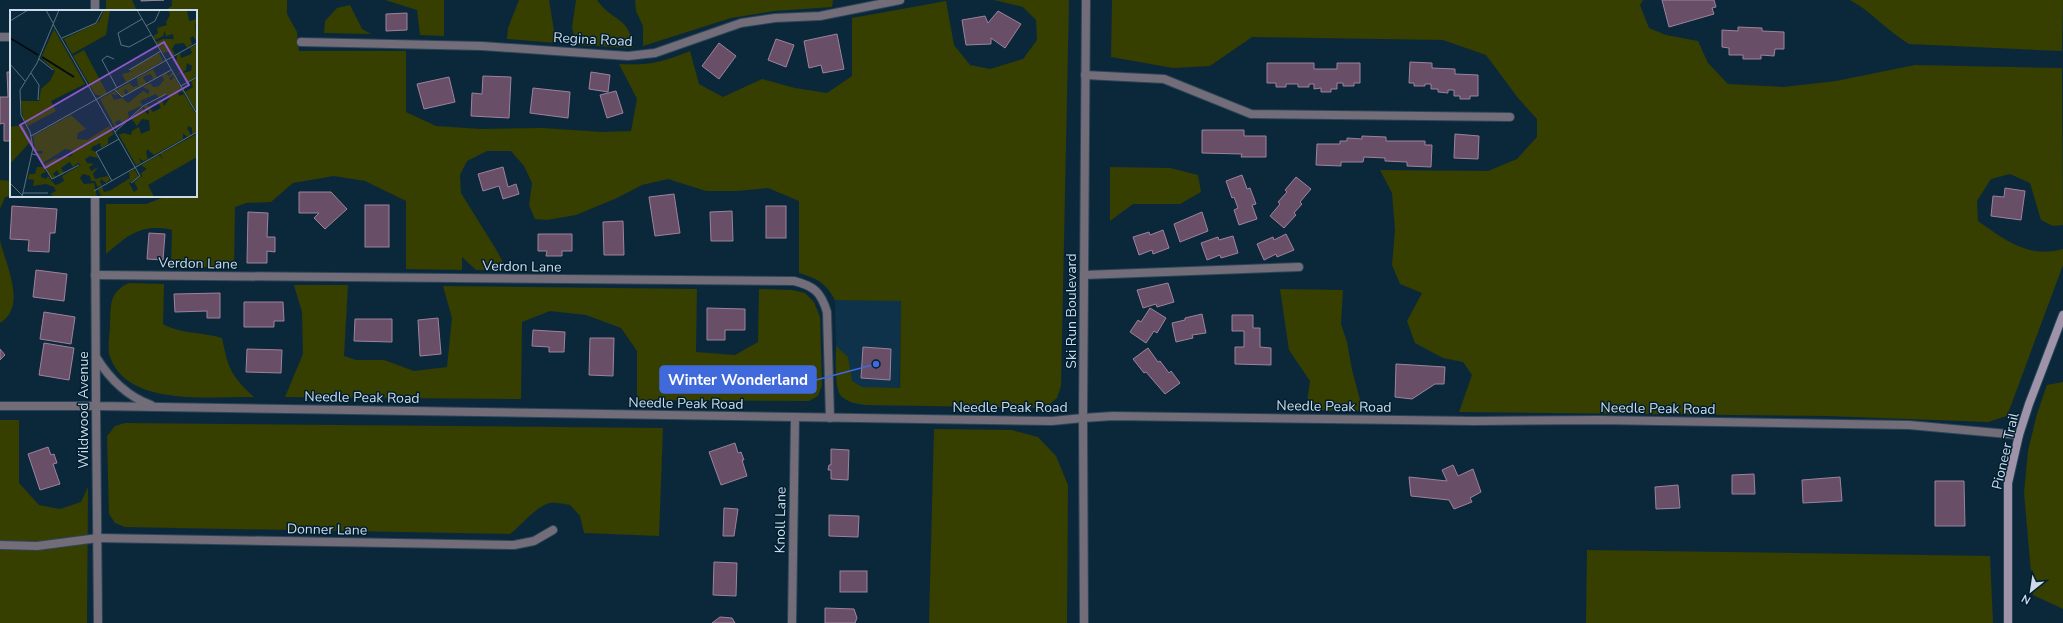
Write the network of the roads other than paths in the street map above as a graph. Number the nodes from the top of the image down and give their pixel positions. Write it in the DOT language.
graph roads {
  1 [pos="900,0"];
  2 [pos="1086,0"];
  3 [pos="301,42"];
  4 [pos="1085,75"];
  5 [pos="1510,117"];
  6 [pos="95,197"];
  7 [pos="1299,267"];
  8 [pos="95,275"];
  9 [pos="1084,275"];
  10 [pos="2063,315"];
  11 [pos="96,357"];
  12 [pos="0,406"];
  13 [pos="96,406"];
  14 [pos="157,407"];
  15 [pos="795,417"];
  16 [pos="830,418"];
  17 [pos="1083,418"];
  18 [pos="2019,435"];
  19 [pos="553,530"];
  20 [pos="98,538"];
  21 [pos="0,545"];
  22 [pos="98,623"];
  23 [pos="792,623"];
  24 [pos="1084,623"];
  25 [pos="2008,623"];
  1 -- 3 [label="street, Regina Road"];
  2 -- 4 [label="street, Ski Run Boulevard"];
  4 -- 5 [label="street"];
  4 -- 9 [label="street, Ski Run Boulevard"];
  6 -- 8 [label="street, Wildwood Avenue"];
  7 -- 9 [label="street"];
  8 -- 11 [label="street, Wildwood Avenue"];
  8 -- 16 [label="street, Verdon Lane"];
  9 -- 17 [label="street, Ski Run Boulevard"];
  10 -- 18 [label="main road, Pioneer Trail"];
  11 -- 13 [label="street, Wildwood Avenue"];
  11 -- 14 [label="street"];
  12 -- 13 [label="street, Needle Peak Road"];
  13 -- 14 [label="street, Needle Peak Road"];
  13 -- 20 [label="street, Wildwood Avenue"];
  14 -- 15 [label="street, Needle Peak Road"];
  15 -- 16 [label="street, Needle Peak Road"];
  15 -- 23 [label="street, Knoll Lane"];
  16 -- 17 [label="street, Needle Peak Road"];
  17 -- 18 [label="street, Needle Peak Road"];
  17 -- 24 [label="street, Ski Run Boulevard"];
  18 -- 25 [label="main road, Pioneer Trail"];
  19 -- 20 [label="street, Donner Lane"];
  20 -- 21 [label="street, Donner Lane"];
  20 -- 22 [label="street, Wildwood Avenue"];
}
